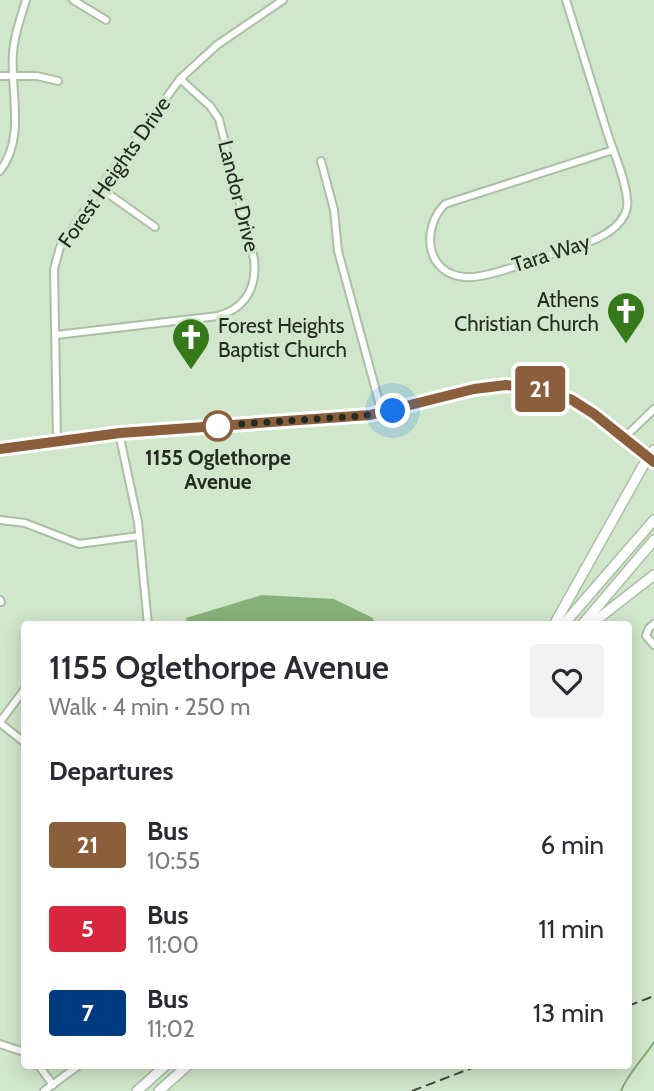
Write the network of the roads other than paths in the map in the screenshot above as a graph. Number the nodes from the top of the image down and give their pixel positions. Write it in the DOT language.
graph roads {
  1 [pos="26,0"];
  2 [pos="566,0"];
  3 [pos="76,1"];
  4 [pos="281,1"];
  5 [pos="106,20"];
  6 [pos="0,76"];
  7 [pos="13,78"];
  8 [pos="180,79"];
  9 [pos="58,81"];
  10 [pos="613,150"];
  11 [pos="321,162"];
  12 [pos="0,171"];
  13 [pos="100,188"];
  14 [pos="155,227"];
  15 [pos="56,335"];
  16 [pos="654,409"];
  17 [pos="382,413"];
  18 [pos="120,433"];
  19 [pos="624,438"];
  20 [pos="57,440"];
  21 [pos="0,449"];
  22 [pos="652,456"];
  23 [pos="0,520"];
  24 [pos="654,520"];
  25 [pos="139,536"];
  26 [pos="654,540"];
  27 [pos="654,575"];
  28 [pos="148,621"];
  29 [pos="556,621"];
  30 [pos="566,621"];
  31 [pos="585,621"];
  32 [pos="595,621"];
  33 [pos="654,624"];
  34 [pos="654,645"];
  35 [pos="21,694"];
  36 [pos="0,722"];
  37 [pos="21,740"];
  38 [pos="0,1044"];
  39 [pos="21,1051"];
  40 [pos="41,1069"];
  41 [pos="74,1069"];
  42 [pos="162,1069"];
  43 [pos="184,1069"];
  44 [pos="53,1085"];
  45 [pos="44,1091"];
  46 [pos="137,1091"];
  47 [pos="159,1091"];
  1 -- 7 [label="street"];
  2 -- 10 [label="street, Tara Way"];
  3 -- 5 [label="street"];
  4 -- 8 [label="street, Forest Heights Drive"];
  6 -- 7 [label="street"];
  7 -- 9 [label="street"];
  7 -- 12 [label="street"];
  8 -- 13 [label="street, Forest Heights Drive"];
  8 -- 15 [label="street, Landor Drive"];
  10 -- 10 [label="street, Tara Way"];
  11 -- 17 [label="street"];
  13 -- 14 [label="street"];
  13 -- 15 [label="street, Forest Heights Drive"];
  15 -- 20 [label="street, Forest Heights Drive"];
  16 -- 19 [label="street"];
  17 -- 18 [label="main road"];
  17 -- 19 [label="main road"];
  18 -- 20 [label="main road"];
  18 -- 25 [label="street"];
  19 -- 22 [label="main road"];
  20 -- 21 [label="main road"];
  22 -- 29 [label="highway"];
  23 -- 25 [label="street"];
  24 -- 30 [label="highway"];
  25 -- 28 [label="street"];
  26 -- 31 [label="highway"];
  27 -- 32 [label="highway"];
  33 -- 34 [label="street"];
  35 -- 36 [label="street"];
  36 -- 37 [label="street"];
  38 -- 39 [label="street"];
  40 -- 44 [label="street"];
  41 -- 44 [label="street"];
  42 -- 46 [label="highway"];
  43 -- 47 [label="highway"];
  44 -- 45 [label="street"];
}
